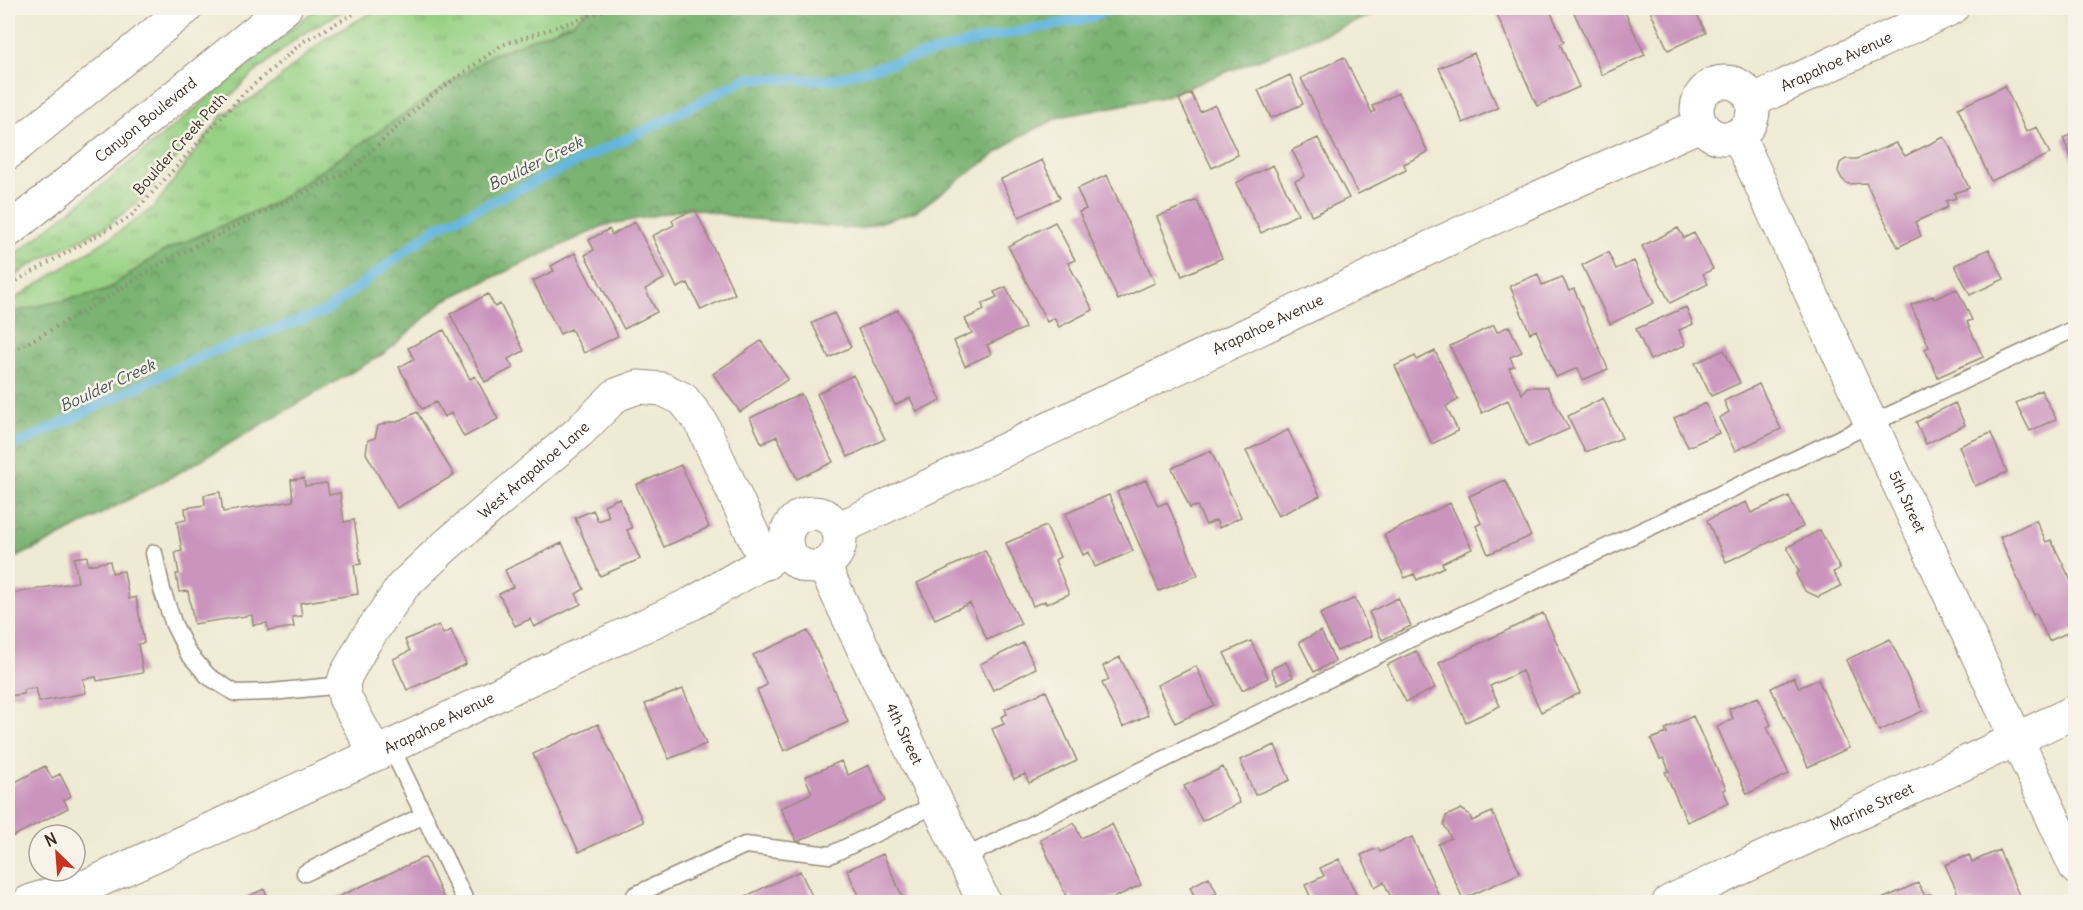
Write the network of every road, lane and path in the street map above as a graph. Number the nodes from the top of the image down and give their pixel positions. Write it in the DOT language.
graph roads {
  1 [pos="186,8"];
  2 [pos="285,8"];
  3 [pos="364,8"];
  4 [pos="609,8"];
  5 [pos="1952,8"];
  6 [pos="1752,101"];
  7 [pos="1700,124"];
  8 [pos="1738,135"];
  9 [pos="8,152"];
  10 [pos="8,231"];
  11 [pos="8,289"];
  12 [pos="2076,328"];
  13 [pos="8,354"];
  14 [pos="1872,425"];
  15 [pos="838,529"];
  16 [pos="154,553"];
  17 [pos="777,556"];
  18 [pos="824,566"];
  19 [pos="343,685"];
  20 [pos="2076,711"];
  21 [pos="2017,738"];
  22 [pos="384,751"];
  23 [pos="937,804"];
  24 [pos="424,815"];
  25 [pos="963,858"];
  26 [pos="2076,868"];
  27 [pos="305,873"];
  28 [pos="84,894"];
  29 [pos="635,895"];
  30 [pos="29,903"];
  31 [pos="466,903"];
  32 [pos="984,903"];
  33 [pos="1668,903"];
  1 -- 9 [label="street"];
  2 -- 10 [label="street, Canyon Boulevard"];
  3 -- 11 [label="path, Boulder Creek Path"];
  4 -- 13 [label="path"];
  5 -- 6 [label="street, Arapahoe Avenue"];
  6 -- 7 [label="street"];
  6 -- 8 [label="street"];
  7 -- 8 [label="street"];
  7 -- 15 [label="street, Arapahoe Avenue"];
  8 -- 14 [label="street, 5th Street"];
  12 -- 14 [label="lane"];
  14 -- 21 [label="street, 5th Street"];
  14 -- 25 [label="lane"];
  15 -- 17 [label="street"];
  15 -- 18 [label="street"];
  16 -- 19 [label="lane"];
  17 -- 18 [label="street"];
  17 -- 19 [label="street, West Arapahoe Lane"];
  17 -- 22 [label="street, Arapahoe Avenue"];
  18 -- 23 [label="street, 4th Street"];
  19 -- 22 [label="street"];
  20 -- 21 [label="street, Marine Street"];
  21 -- 26 [label="street, 5th Street"];
  21 -- 33 [label="street, Marine Street"];
  22 -- 24 [label="lane"];
  22 -- 28 [label="street, Arapahoe Avenue"];
  23 -- 25 [label="street, 4th Street"];
  23 -- 29 [label="lane"];
  24 -- 27 [label="lane"];
  24 -- 31 [label="lane"];
  25 -- 32 [label="street, 4th Street"];
  28 -- 30 [label="street, Arapahoe Avenue"];
}
